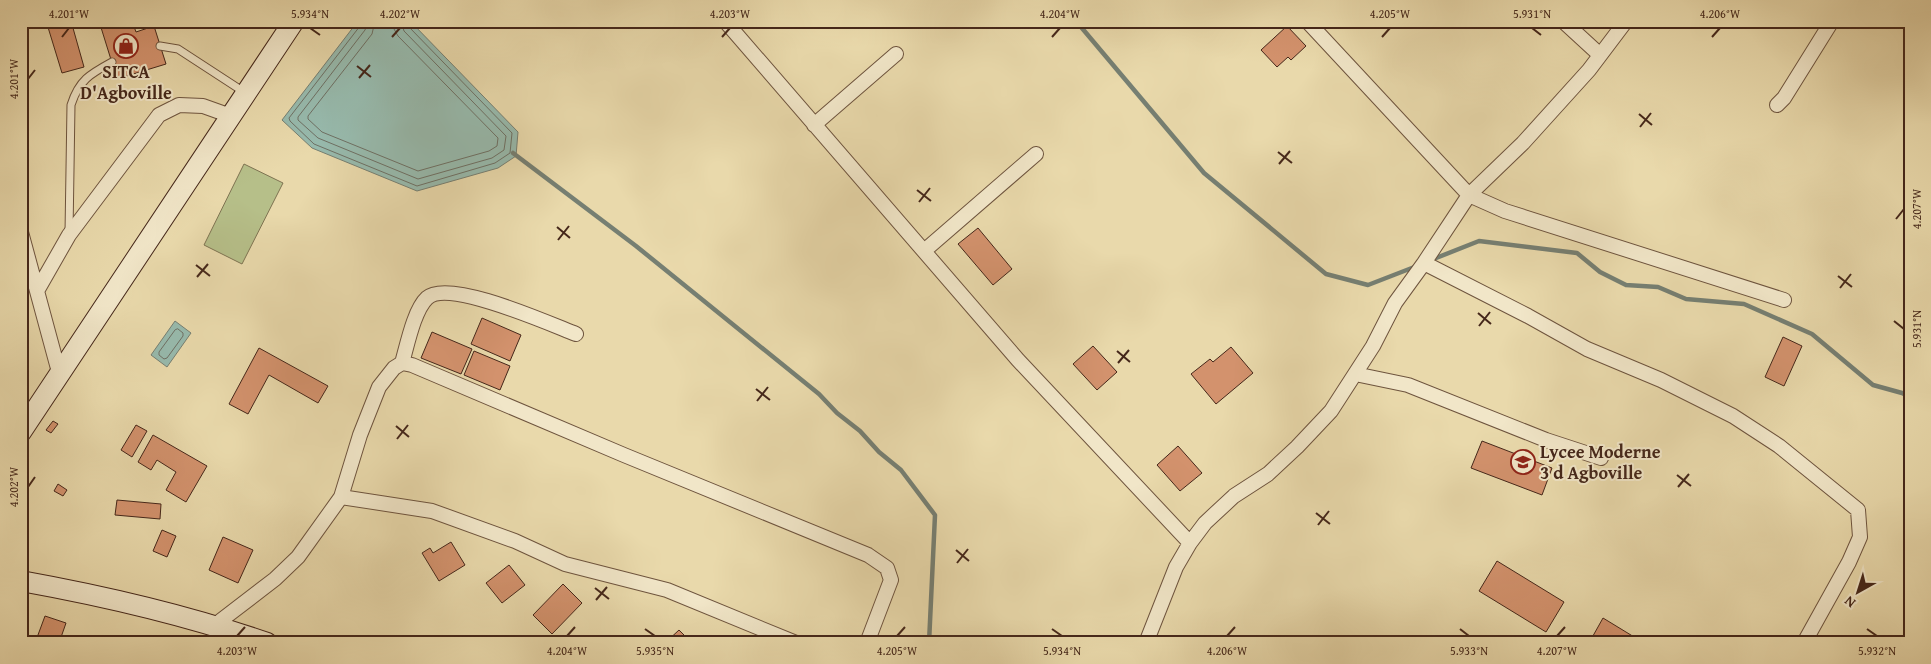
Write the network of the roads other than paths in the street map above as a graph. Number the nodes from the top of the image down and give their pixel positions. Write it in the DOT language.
graph roads {
  1 [pos="294,21"];
  2 [pos="725,21"];
  3 [pos="1307,21"];
  4 [pos="1563,21"];
  5 [pos="1626,21"];
  6 [pos="1832,21"];
  7 [pos="160,46"];
  8 [pos="896,54"];
  9 [pos="1600,55"];
  10 [pos="112,62"];
  11 [pos="246,93"];
  12 [pos="1777,105"];
  13 [pos="231,116"];
  14 [pos="814,125"];
  15 [pos="1036,154"];
  16 [pos="1469,195"];
  17 [pos="21,232"];
  18 [pos="69,235"];
  19 [pos="924,251"];
  20 [pos="1424,263"];
  21 [pos="37,291"];
  22 [pos="1784,300"];
  23 [pos="576,334"];
  24 [pos="402,363"];
  25 [pos="1355,374"];
  26 [pos="60,376"];
  27 [pos="21,432"];
  28 [pos="1601,458"];
  29 [pos="341,497"];
  30 [pos="1190,543"];
  31 [pos="21,581"];
  32 [pos="215,625"];
  33 [pos="266,643"];
  34 [pos="796,643"];
  35 [pos="867,643"];
  36 [pos="1146,643"];
  37 [pos="1804,643"];
  1 -- 11 [label="street"];
  2 -- 14 [label="street"];
  3 -- 16 [label="street"];
  4 -- 9 [label="street"];
  5 -- 9 [label="street"];
  6 -- 12 [label="street"];
  7 -- 11 [label="lane"];
  8 -- 14 [label="street"];
  9 -- 16 [label="street"];
  10 -- 18 [label="lane"];
  11 -- 13 [label="street"];
  13 -- 18 [label="street"];
  13 -- 26 [label="street"];
  14 -- 19 [label="street"];
  15 -- 19 [label="street"];
  16 -- 20 [label="street"];
  16 -- 22 [label="street"];
  17 -- 21 [label="street"];
  18 -- 21 [label="street"];
  19 -- 30 [label="street"];
  20 -- 25 [label="street"];
  20 -- 37 [label="street"];
  21 -- 26 [label="street"];
  23 -- 24 [label="street"];
  24 -- 29 [label="street"];
  24 -- 35 [label="street"];
  25 -- 28 [label="street"];
  25 -- 30 [label="street"];
  26 -- 27 [label="street"];
  29 -- 32 [label="street"];
  29 -- 34 [label="street"];
  30 -- 36 [label="street"];
  31 -- 32 [label="street"];
  32 -- 33 [label="street"];
}
